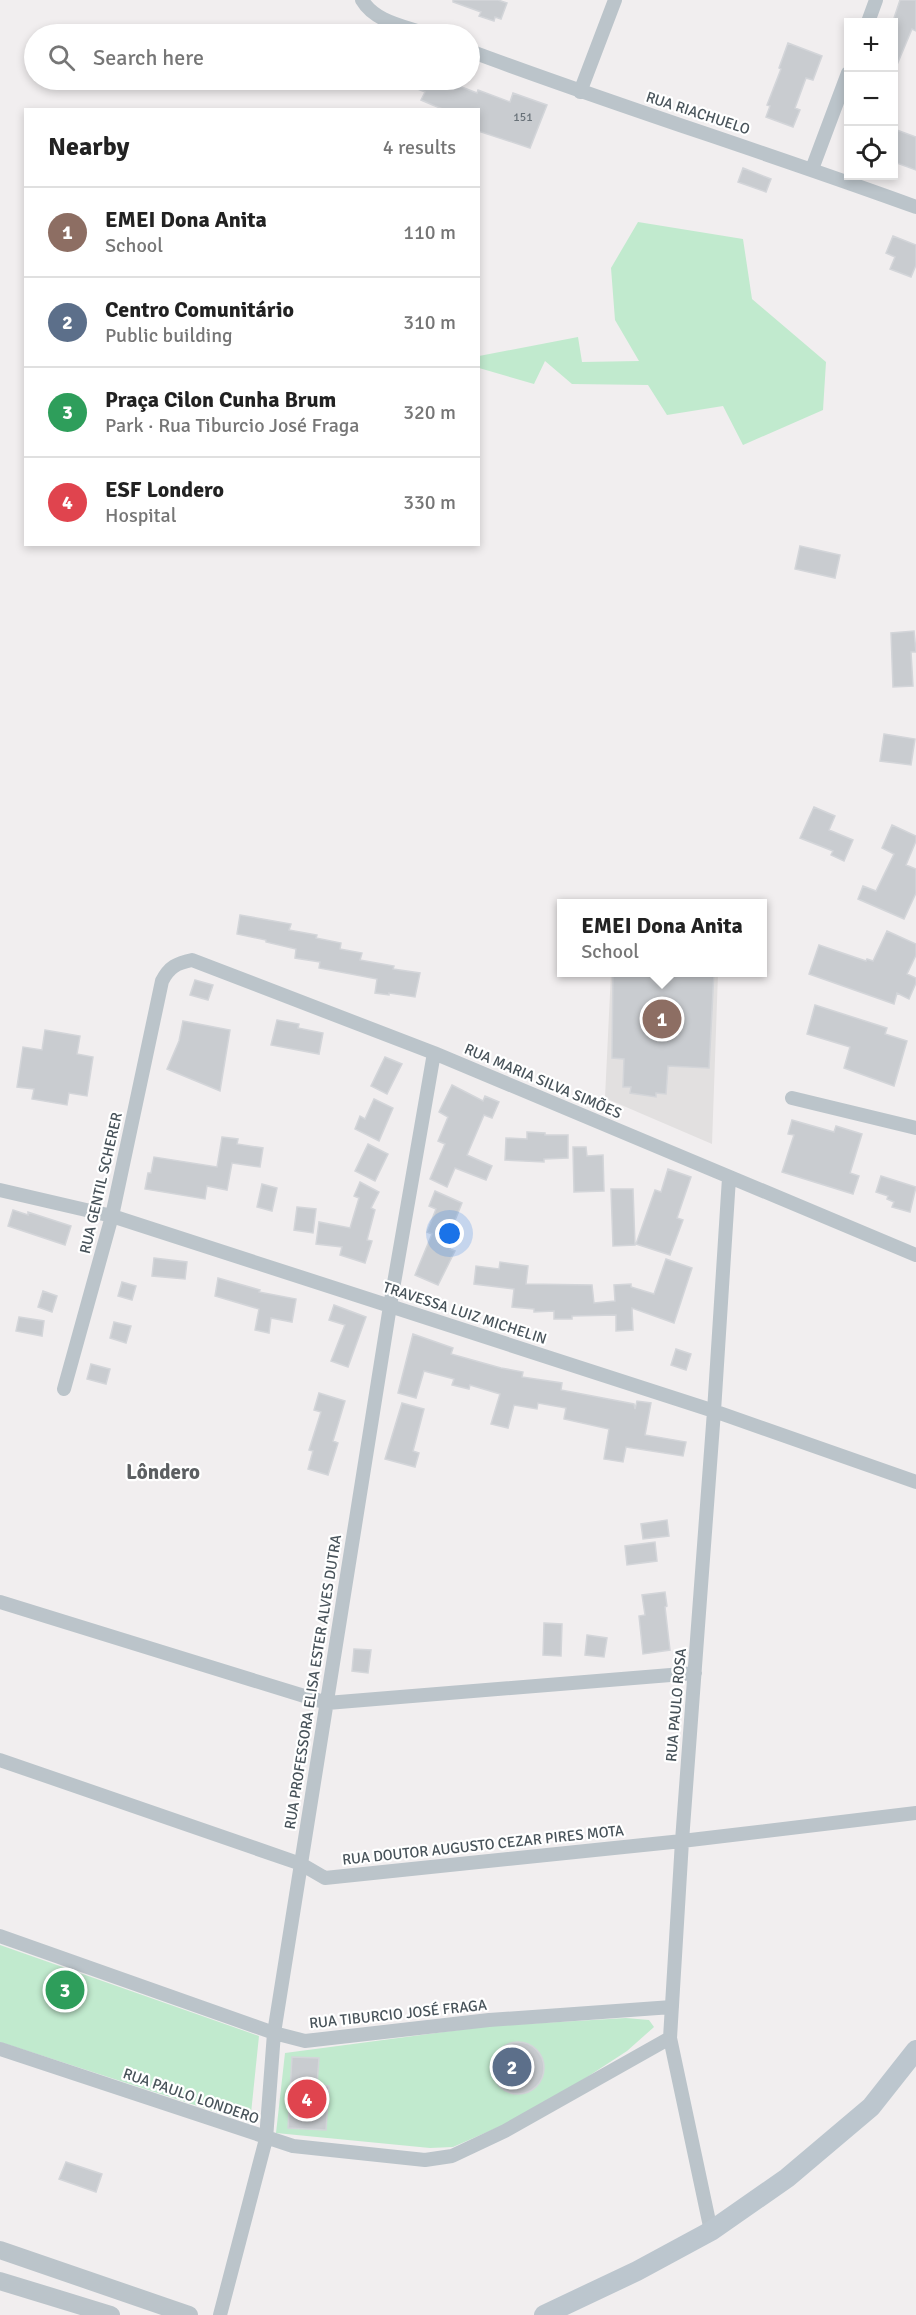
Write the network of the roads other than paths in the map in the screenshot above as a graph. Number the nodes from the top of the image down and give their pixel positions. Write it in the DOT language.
graph roads {
  1 [pos="362,0"];
  2 [pos="615,0"];
  3 [pos="876,0"];
  4 [pos="869,18"];
  5 [pos="398,24"];
  6 [pos="480,55"];
  7 [pos="844,86"];
  8 [pos="580,92"];
  9 [pos="812,169"];
  10 [pos="916,207"];
  11 [pos="162,981"];
  12 [pos="434,1053"];
  13 [pos="792,1098"];
  14 [pos="916,1128"];
  15 [pos="729,1178"];
  16 [pos="0,1190"];
  17 [pos="112,1216"];
  18 [pos="916,1255"];
  19 [pos="390,1306"];
  20 [pos="64,1389"];
  21 [pos="714,1412"];
  22 [pos="916,1482"];
  23 [pos="0,1602"];
  24 [pos="695,1673"];
  25 [pos="327,1703"];
  26 [pos="0,1760"];
  27 [pos="916,1813"];
  28 [pos="682,1841"];
  29 [pos="301,1864"];
  30 [pos="0,1936"];
  31 [pos="672,2007"];
  32 [pos="274,2033"];
  33 [pos="670,2038"];
  34 [pos="0,2049"];
  35 [pos="916,2049"];
  36 [pos="266,2139"];
  37 [pos="711,2231"];
  38 [pos="0,2250"];
  39 [pos="0,2282"];
  40 [pos="111,2315"];
  41 [pos="189,2315"];
  42 [pos="220,2315"];
  43 [pos="544,2315"];
  1 -- 5 [label="street"];
  2 -- 8 [label="street"];
  3 -- 4 [label="street"];
  6 -- 8 [label="street, RUA RIACHUELO"];
  7 -- 9 [label="street"];
  8 -- 9 [label="street, RUA RIACHUELO"];
  9 -- 10 [label="street, RUA RIACHUELO"];
  11 -- 12 [label="street, RUA MARIA SILVA SIMÕES"];
  11 -- 17 [label="street, RUA GENTIL SCHERER"];
  12 -- 15 [label="street, RUA MARIA SILVA SIMÕES"];
  12 -- 19 [label="street, RUA PROFESSORA ELISA ESTER ALVES DUTRA"];
  13 -- 14 [label="street"];
  15 -- 18 [label="street, RUA MARIA SILVA SIMÕES"];
  15 -- 21 [label="street, RUA PAULO ROSA"];
  16 -- 17 [label="street, TRAVESSA LUIZ MICHELIN"];
  17 -- 19 [label="street, TRAVESSA LUIZ MICHELIN"];
  17 -- 20 [label="street, RUA GENTIL SCHERER"];
  19 -- 21 [label="street, TRAVESSA LUIZ MICHELIN"];
  19 -- 25 [label="street, RUA PROFESSORA ELISA ESTER ALVES DUTRA"];
  21 -- 22 [label="street, TRAVESSA LUIZ MICHELIN"];
  21 -- 24 [label="street, RUA PAULO ROSA"];
  23 -- 25 [label="street"];
  24 -- 25 [label="street"];
  24 -- 28 [label="street, RUA PAULO ROSA"];
  25 -- 29 [label="street, RUA PROFESSORA ELISA ESTER ALVES DUTRA"];
  26 -- 29 [label="street, RUA DOUTOR AUGUSTO CEZAR PIRES MOTA"];
  27 -- 28 [label="street, RUA DOUTOR AUGUSTO CEZAR PIRES MOTA"];
  28 -- 29 [label="street, RUA DOUTOR AUGUSTO CEZAR PIRES MOTA"];
  28 -- 31 [label="street, RUA PAULO ROSA"];
  29 -- 32 [label="street, RUA PROFESSORA ELISA ESTER ALVES DUTRA"];
  30 -- 32 [label="street, RUA TIBURCIO JOSÉ FRAGA"];
  31 -- 32 [label="street, RUA TIBURCIO JOSÉ FRAGA"];
  31 -- 33 [label="street, RUA PAULO ROSA"];
  32 -- 36 [label="street, RUA PROFESSORA ELISA ESTER ALVES DUTRA"];
  33 -- 36 [label="street, RUA PAULO LONDERO"];
  33 -- 37 [label="street, RUA PAULO ROSA"];
  34 -- 36 [label="street, RUA PAULO LONDERO"];
  35 -- 37 [label="main road"];
  36 -- 42 [label="street, RUA PROFESSORA ELISA ESTER ALVES DUTRA"];
  37 -- 43 [label="main road"];
  38 -- 41 [label="street"];
  39 -- 40 [label="street"];
}
